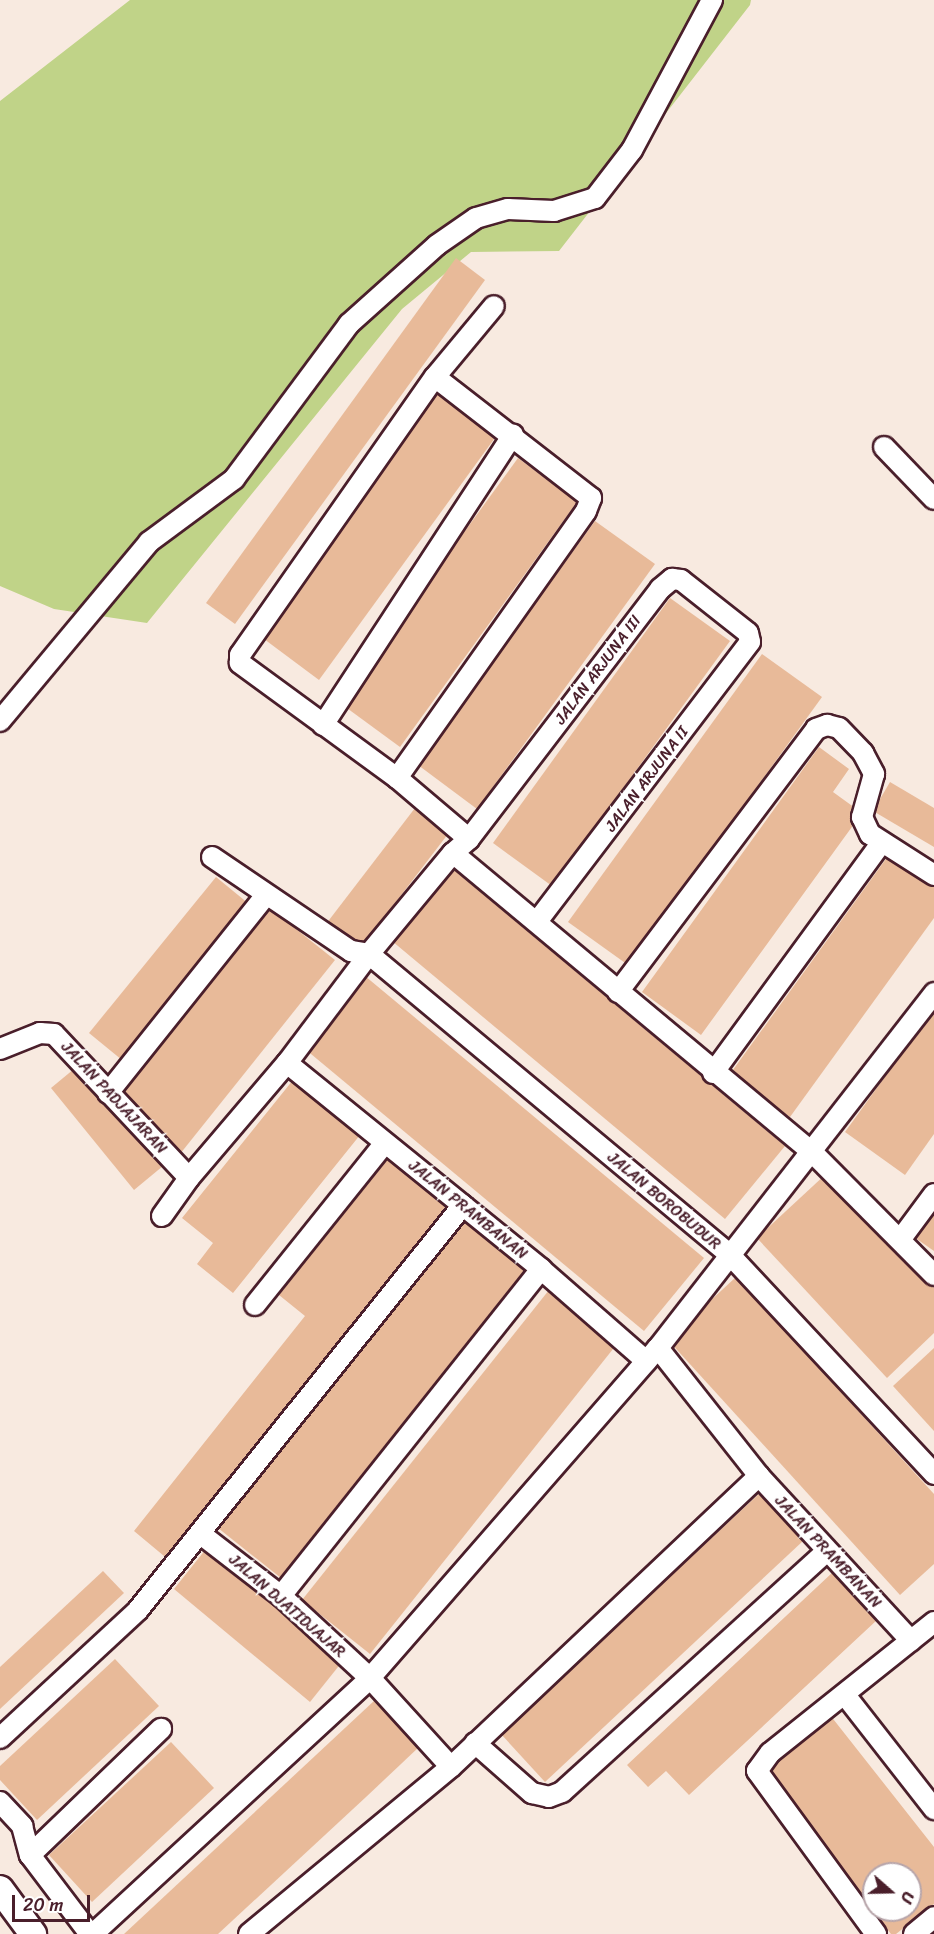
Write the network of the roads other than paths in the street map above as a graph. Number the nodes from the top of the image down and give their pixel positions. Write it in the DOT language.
graph roads {
  1 [pos="712,0"];
  2 [pos="494,306"];
  3 [pos="435,377"];
  4 [pos="513,435"];
  5 [pos="884,447"];
  6 [pos="934,499"];
  7 [pos="748,633"];
  8 [pos="0,721"];
  9 [pos="323,726"];
  10 [pos="397,778"];
  11 [pos="469,839"];
  12 [pos="882,842"];
  13 [pos="453,853"];
  14 [pos="212,857"];
  15 [pos="934,875"];
  16 [pos="265,896"];
  17 [pos="537,922"];
  18 [pos="369,954"];
  19 [pos="618,992"];
  20 [pos="934,993"];
  21 [pos="0,1048"];
  22 [pos="287,1063"];
  23 [pos="713,1073"];
  24 [pos="108,1092"];
  25 [pos="384,1144"];
  26 [pos="813,1153"];
  27 [pos="189,1178"];
  28 [pos="934,1194"];
  29 [pos="463,1205"];
  30 [pos="162,1216"];
  31 [pos="900,1240"];
  32 [pos="731,1257"];
  33 [pos="541,1269"];
  34 [pos="934,1275"];
  35 [pos="255,1305"];
  36 [pos="652,1354"];
  37 [pos="934,1474"];
  38 [pos="759,1476"];
  39 [pos="202,1535"];
  40 [pos="827,1551"];
  41 [pos="281,1596"];
  42 [pos="934,1622"];
  43 [pos="911,1641"];
  44 [pos="370,1678"];
  45 [pos="845,1695"];
  46 [pos="161,1729"];
  47 [pos="0,1738"];
  48 [pos="476,1743"];
  49 [pos="451,1767"];
  50 [pos="0,1802"];
  51 [pos="934,1809"];
  52 [pos="30,1855"];
  53 [pos="0,1890"];
  54 [pos="934,1917"];
  55 [pos="33,1934"];
  56 [pos="92,1934"];
  57 [pos="249,1934"];
  58 [pos="876,1934"];
  59 [pos="914,1934"];
  1 -- 8 [label="street"];
  2 -- 3 [label="street"];
  3 -- 4 [label="street"];
  3 -- 9 [label="street"];
  4 -- 9 [label="street"];
  4 -- 10 [label="street"];
  5 -- 6 [label="street"];
  7 -- 11 [label="street, JALAN ARJUNA III"];
  7 -- 17 [label="street, JALAN ARJUNA II"];
  9 -- 10 [label="street"];
  10 -- 11 [label="street"];
  11 -- 13 [label="street"];
  12 -- 15 [label="street"];
  12 -- 19 [label="street"];
  12 -- 23 [label="street"];
  13 -- 17 [label="street"];
  13 -- 18 [label="street"];
  14 -- 16 [label="street"];
  16 -- 18 [label="street"];
  16 -- 24 [label="street"];
  17 -- 19 [label="street"];
  18 -- 22 [label="street"];
  18 -- 32 [label="street, JALAN BOROBUDUR"];
  19 -- 23 [label="street"];
  20 -- 26 [label="street"];
  21 -- 24 [label="street, JALAN PADJAJARAN"];
  22 -- 25 [label="street, JALAN PRAMBANAN"];
  22 -- 27 [label="street"];
  23 -- 26 [label="street"];
  24 -- 27 [label="street, JALAN PADJAJARAN"];
  25 -- 29 [label="street, JALAN PRAMBANAN"];
  25 -- 35 [label="street"];
  26 -- 31 [label="street"];
  26 -- 32 [label="street"];
  27 -- 30 [label="street"];
  28 -- 31 [label="street"];
  29 -- 33 [label="street, JALAN PRAMBANAN"];
  29 -- 39 [label="street"];
  31 -- 34 [label="street"];
  32 -- 36 [label="street"];
  32 -- 37 [label="street, JALAN BOROBUDUR"];
  33 -- 36 [label="street, JALAN PRAMBANAN"];
  33 -- 41 [label="street"];
  36 -- 38 [label="street, JALAN PRAMBANAN"];
  36 -- 44 [label="street"];
  38 -- 40 [label="street, JALAN PRAMBANAN"];
  38 -- 48 [label="street"];
  39 -- 41 [label="street, JALAN DJATIDJAJAR"];
  39 -- 47 [label="street"];
  40 -- 43 [label="street, JALAN PRAMBANAN"];
  40 -- 48 [label="street"];
  41 -- 44 [label="street, JALAN DJATIDJAJAR"];
  42 -- 43 [label="street"];
  43 -- 45 [label="street"];
  44 -- 49 [label="street, JALAN DJATIDJAJAR"];
  44 -- 56 [label="street"];
  45 -- 51 [label="street"];
  45 -- 58 [label="street"];
  46 -- 52 [label="street"];
  48 -- 49 [label="street"];
  49 -- 57 [label="street"];
  50 -- 52 [label="street"];
  52 -- 56 [label="street"];
  53 -- 55 [label="street"];
  54 -- 59 [label="street"];
}
